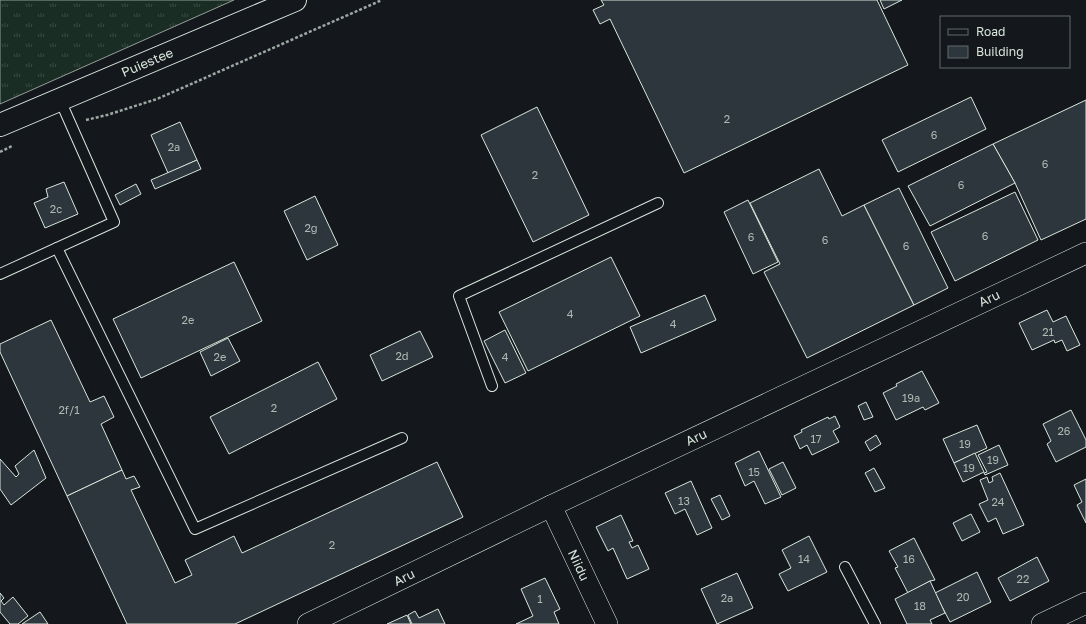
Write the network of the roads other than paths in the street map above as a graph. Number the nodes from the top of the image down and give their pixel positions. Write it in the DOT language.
graph roads {
  1 [pos="295,0"];
  2 [pos="60,100"];
  3 [pos="0,125"];
  4 [pos="658,202"];
  5 [pos="57,248"];
  6 [pos="1086,253"];
  7 [pos="0,274"];
  8 [pos="492,386"];
  9 [pos="402,438"];
  10 [pos="551,506"];
  11 [pos="845,567"];
  12 [pos="1086,603"];
  13 [pos="308,624"];
  14 [pos="607,624"];
  15 [pos="875,624"];
  16 [pos="1042,624"];
  1 -- 2 [label="highway, Puiestee"];
  2 -- 3 [label="highway, Puiestee"];
  2 -- 5 [label="lane"];
  4 -- 8 [label="lane"];
  5 -- 7 [label="lane"];
  5 -- 9 [label="lane"];
  6 -- 10 [label="street, Aru"];
  10 -- 13 [label="street, Aru"];
  10 -- 14 [label="street, Niidu"];
  11 -- 15 [label="lane"];
  12 -- 16 [label="street"];
}
